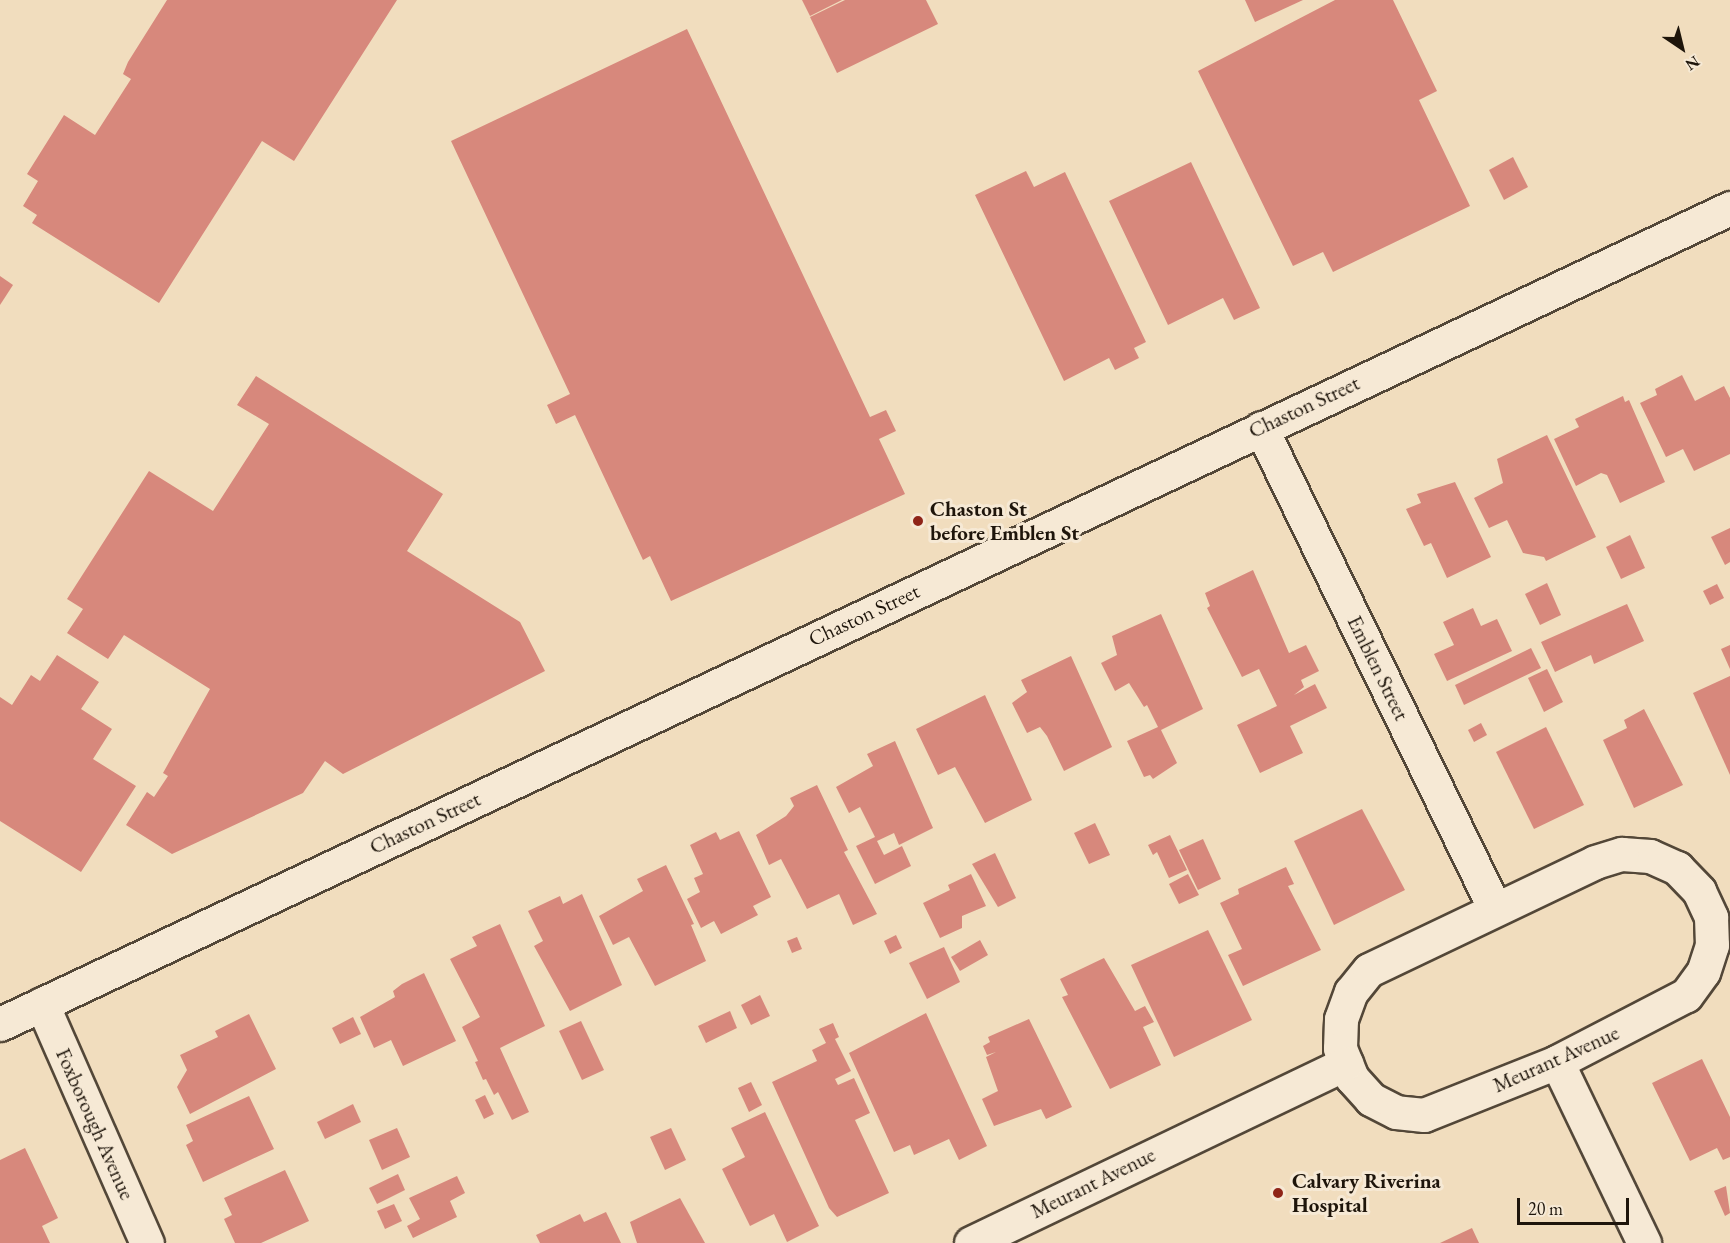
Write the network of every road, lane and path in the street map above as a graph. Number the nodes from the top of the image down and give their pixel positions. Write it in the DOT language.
graph roads {
  1 [pos="1730,208"];
  2 [pos="1261,428"];
  3 [pos="1717,898"];
  4 [pos="1494,909"];
  5 [pos="42,1005"];
  6 [pos="0,1024"];
  7 [pos="1557,1062"];
  8 [pos="1346,1063"];
  9 [pos="147,1243"];
  10 [pos="971,1243"];
  11 [pos="1644,1243"];
  1 -- 2 [label="street, Chaston Street"];
  2 -- 4 [label="street, Emblen Street"];
  2 -- 5 [label="street, Chaston Street"];
  3 -- 4 [label="street, Meurant Avenue"];
  3 -- 7 [label="street, Meurant Avenue"];
  4 -- 8 [label="street, Meurant Avenue"];
  5 -- 6 [label="street, Chaston Street"];
  5 -- 9 [label="street, Foxborough Avenue"];
  7 -- 8 [label="street, Meurant Avenue"];
  7 -- 11 [label="street"];
  8 -- 10 [label="street, Meurant Avenue"];
}
